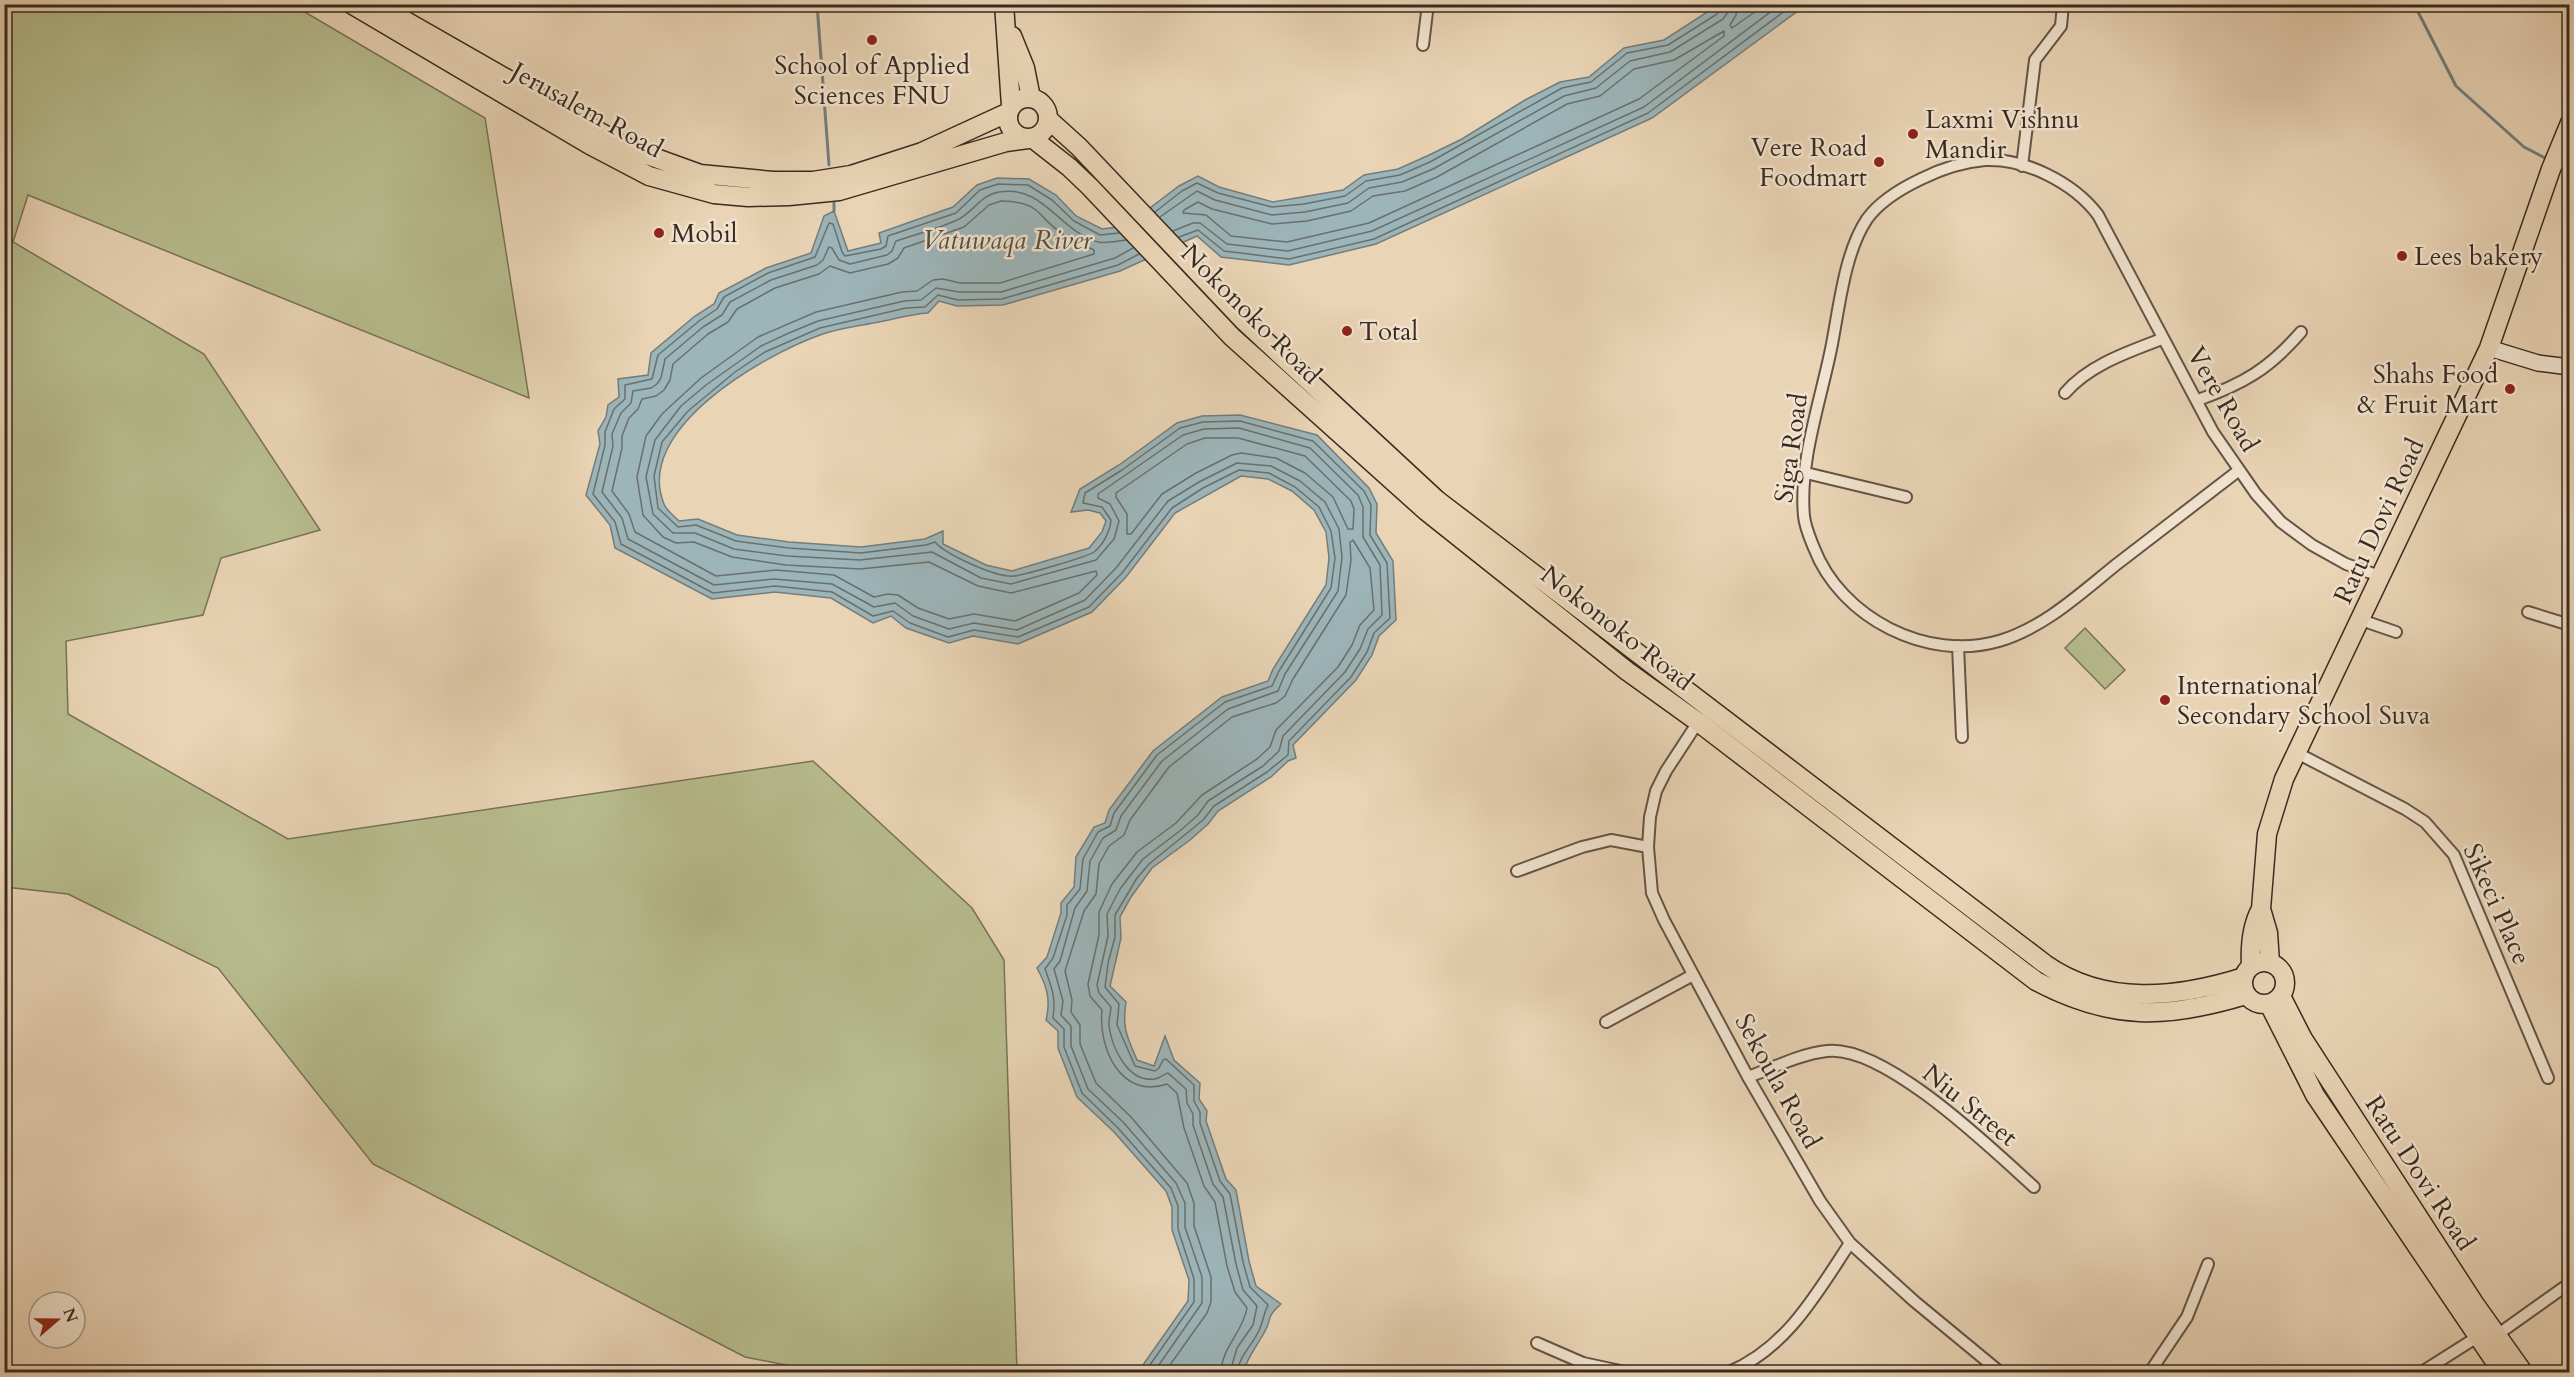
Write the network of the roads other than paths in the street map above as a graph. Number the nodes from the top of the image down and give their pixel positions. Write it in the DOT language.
graph roads {
  1 [pos="351,4"];
  2 [pos="376,4"];
  3 [pos="1004,4"];
  4 [pos="1428,4"];
  5 [pos="2063,4"];
  6 [pos="1007,23"];
  7 [pos="1423,45"];
  8 [pos="1031,98"];
  9 [pos="1010,109"];
  10 [pos="1048,119"];
  11 [pos="2570,123"];
  12 [pos="1030,139"];
  13 [pos="2022,166"];
  14 [pos="2078,194"];
  15 [pos="2301,332"];
  16 [pos="2162,339"];
  17 [pos="2489,348"];
  18 [pos="2570,367"];
  19 [pos="2065,393"];
  20 [pos="2198,400"];
  21 [pos="1390,468"];
  22 [pos="2238,471"];
  23 [pos="1806,473"];
  24 [pos="1906,498"];
  25 [pos="2382,577"];
  26 [pos="2528,612"];
  27 [pos="2361,620"];
  28 [pos="2570,625"];
  29 [pos="2396,632"];
  30 [pos="1958,646"];
  31 [pos="1702,715"];
  32 [pos="1962,737"];
  33 [pos="2297,753"];
  34 [pos="1648,847"];
  35 [pos="1517,871"];
  36 [pos="2261,909"];
  37 [pos="2270,963"];
  38 [pos="1693,975"];
  39 [pos="2247,979"];
  40 [pos="2275,1000"];
  41 [pos="1606,1022"];
  42 [pos="1748,1077"];
  43 [pos="2548,1078"];
  44 [pos="2034,1186"];
  45 [pos="1850,1244"];
  46 [pos="2208,1264"];
  47 [pos="2570,1283"];
  48 [pos="2489,1333"];
  49 [pos="1538,1343"];
  50 [pos="1625,1372"];
  51 [pos="1730,1372"];
  52 [pos="2000,1372"];
  53 [pos="2150,1372"];
  54 [pos="2422,1372"];
  55 [pos="2502,1372"];
  56 [pos="2523,1372"];
  1 -- 12 [label="main road, Jerusalem Road"];
  2 -- 9 [label="main road, Jerusalem Road"];
  3 -- 6 [label="main road"];
  4 -- 7 [label="street"];
  5 -- 13 [label="street"];
  6 -- 8 [label="main road"];
  6 -- 9 [label="main road"];
  8 -- 9 [label="main road"];
  8 -- 10 [label="main road"];
  9 -- 12 [label="main road"];
  10 -- 12 [label="main road"];
  10 -- 21 [label="main road, Nokonoko Road"];
  11 -- 17 [label="main road, Ratu Dovi Road"];
  12 -- 21 [label="main road, Nokonoko Road"];
  13 -- 14 [label="street, Siga Road"];
  13 -- 23 [label="street, Siga Road"];
  14 -- 16 [label="street, Vere Road"];
  15 -- 20 [label="street"];
  16 -- 19 [label="street"];
  16 -- 20 [label="street, Vere Road"];
  17 -- 18 [label="street"];
  17 -- 25 [label="main road, Ratu Dovi Road"];
  20 -- 22 [label="street, Vere Road"];
  21 -- 31 [label="main road, Nokonoko Road"];
  22 -- 25 [label="street, Vere Road"];
  22 -- 30 [label="street, Siga Road"];
  23 -- 24 [label="street"];
  23 -- 30 [label="street, Siga Road"];
  25 -- 27 [label="main road, Ratu Dovi Road"];
  26 -- 28 [label="street"];
  27 -- 29 [label="street"];
  27 -- 33 [label="main road, Ratu Dovi Road"];
  30 -- 32 [label="street"];
  31 -- 34 [label="street, Sekoula Road"];
  31 -- 39 [label="main road, Nokonoko Road"];
  33 -- 36 [label="main road, Ratu Dovi Road"];
  33 -- 43 [label="street, Sikeci Place"];
  34 -- 35 [label="street"];
  34 -- 38 [label="street, Sekoula Road"];
  36 -- 37 [label="main road, Ratu Dovi Road"];
  36 -- 39 [label="main road, Ratu Dovi Road"];
  37 -- 39 [label="main road"];
  37 -- 40 [label="main road"];
  38 -- 41 [label="street"];
  38 -- 42 [label="street, Sekoula Road"];
  39 -- 40 [label="main road"];
  40 -- 48 [label="main road, Ratu Dovi Road"];
  42 -- 44 [label="street, Niu Street"];
  42 -- 45 [label="street, Sekoula Road"];
  45 -- 51 [label="street"];
  45 -- 52 [label="street, Sekoula Road"];
  46 -- 53 [label="street"];
  47 -- 48 [label="street"];
  48 -- 54 [label="street"];
  48 -- 55 [label="main road, Ratu Dovi Road"];
  48 -- 56 [label="main road, Ratu Dovi Road"];
  49 -- 50 [label="street"];
}
